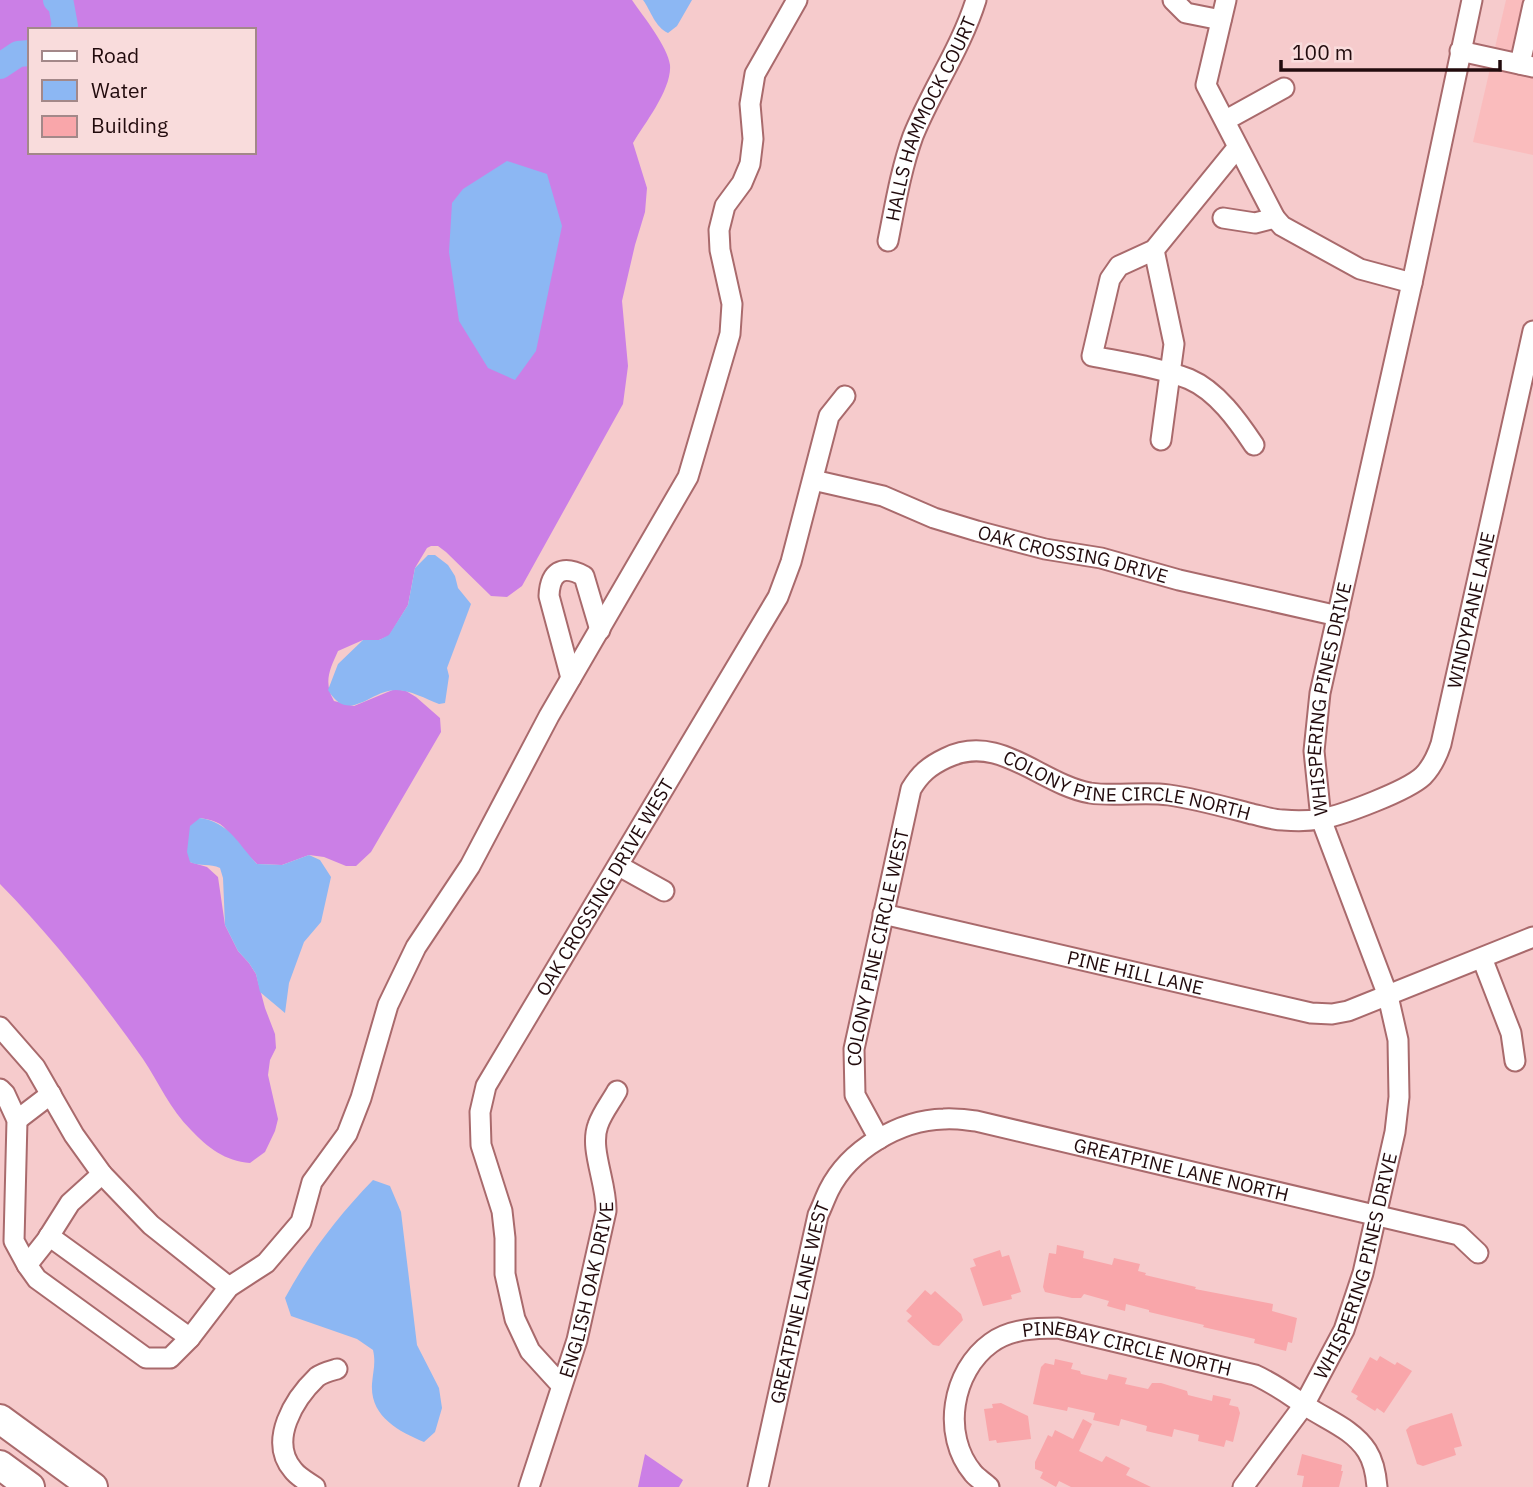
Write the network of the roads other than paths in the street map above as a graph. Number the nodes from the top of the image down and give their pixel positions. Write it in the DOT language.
graph roads {
  1 [pos="797,0"];
  2 [pos="976,0"];
  3 [pos="1173,0"];
  4 [pos="1226,0"];
  5 [pos="1472,0"];
  6 [pos="1533,5"];
  7 [pos="1221,20"];
  8 [pos="1460,51"];
  9 [pos="1526,66"];
  10 [pos="1284,88"];
  11 [pos="1226,120"];
  12 [pos="1237,148"];
  13 [pos="1223,218"];
  14 [pos="1275,218"];
  15 [pos="888,241"];
  16 [pos="1154,250"];
  17 [pos="1412,283"];
  18 [pos="1533,331"];
  19 [pos="1171,375"];
  20 [pos="845,396"];
  21 [pos="1161,440"];
  22 [pos="1254,445"];
  23 [pos="813,480"];
  24 [pos="1338,615"];
  25 [pos="600,630"];
  26 [pos="571,678"];
  27 [pos="935,763"];
  28 [pos="1321,818"];
  29 [pos="618,866"];
  30 [pos="664,891"];
  31 [pos="883,914"];
  32 [pos="1533,937"];
  33 [pos="1482,958"];
  34 [pos="1388,996"];
  35 [pos="0,1027"];
  36 [pos="1515,1061"];
  37 [pos="0,1088"];
  38 [pos="617,1091"];
  39 [pos="51,1094"];
  40 [pos="17,1120"];
  41 [pos="879,1139"];
  42 [pos="102,1174"];
  43 [pos="1376,1216"];
  44 [pos="49,1236"];
  45 [pos="1478,1253"];
  46 [pos="27,1265"];
  47 [pos="229,1287"];
  48 [pos="190,1338"];
  49 [pos="337,1369"];
  50 [pos="561,1385"];
  51 [pos="1304,1405"];
  52 [pos="0,1413"];
  53 [pos="0,1419"];
  54 [pos="41,1448"];
  55 [pos="0,1465"];
  56 [pos="30,1487"];
  57 [pos="93,1487"];
  58 [pos="315,1487"];
  59 [pos="528,1487"];
  60 [pos="758,1487"];
  61 [pos="989,1487"];
  62 [pos="1243,1487"];
  63 [pos="1377,1487"];
  1 -- 25 [label="street"];
  2 -- 15 [label="street, HALLS HAMMOCK COURT"];
  3 -- 7 [label="street"];
  4 -- 7 [label="street"];
  5 -- 8 [label="street, WHISPERING PINES DRIVE"];
  6 -- 9 [label="street"];
  7 -- 11 [label="street"];
  8 -- 9 [label="street"];
  8 -- 17 [label="street, WHISPERING PINES DRIVE"];
  10 -- 11 [label="street"];
  11 -- 12 [label="street"];
  12 -- 14 [label="street"];
  12 -- 16 [label="street"];
  13 -- 14 [label="street"];
  14 -- 17 [label="street"];
  16 -- 19 [label="street"];
  16 -- 19 [label="street"];
  17 -- 24 [label="street, WHISPERING PINES DRIVE"];
  18 -- 28 [label="street, WINDYPANE LANE"];
  19 -- 21 [label="street"];
  19 -- 22 [label="street"];
  20 -- 23 [label="street, OAK CROSSING DRIVE WEST"];
  23 -- 24 [label="street, OAK CROSSING DRIVE"];
  23 -- 29 [label="street, OAK CROSSING DRIVE WEST"];
  24 -- 28 [label="street, WHISPERING PINES DRIVE"];
  25 -- 26 [label="street"];
  25 -- 26 [label="street"];
  26 -- 47 [label="street"];
  27 -- 28 [label="street, COLONY PINE CIRCLE NORTH"];
  27 -- 31 [label="street, COLONY PINE CIRCLE WEST"];
  28 -- 34 [label="street, WHISPERING PINES DRIVE"];
  29 -- 30 [label="street"];
  29 -- 50 [label="street, OAK CROSSING DRIVE WEST"];
  31 -- 34 [label="street, PINE HILL LANE"];
  31 -- 41 [label="street, COLONY PINE CIRCLE WEST"];
  32 -- 33 [label="street, PINE HILL LANE"];
  33 -- 34 [label="street, PINE HILL LANE"];
  33 -- 36 [label="street"];
  34 -- 43 [label="street, WHISPERING PINES DRIVE"];
  35 -- 39 [label="street"];
  37 -- 40 [label="street"];
  38 -- 50 [label="street, ENGLISH OAK DRIVE"];
  39 -- 40 [label="street"];
  39 -- 42 [label="street"];
  40 -- 46 [label="street"];
  41 -- 43 [label="street, GREATPINE LANE NORTH"];
  41 -- 60 [label="street, GREATPINE LANE WEST"];
  42 -- 44 [label="street"];
  42 -- 47 [label="street"];
  43 -- 45 [label="street, GREATPINE LANE NORTH"];
  43 -- 51 [label="street, WHISPERING PINES DRIVE"];
  44 -- 46 [label="street"];
  44 -- 48 [label="street"];
  46 -- 48 [label="street"];
  47 -- 48 [label="street"];
  49 -- 58 [label="street"];
  50 -- 59 [label="street, ENGLISH OAK DRIVE"];
  51 -- 61 [label="street, PINEBAY CIRCLE NORTH"];
  51 -- 62 [label="street, WHISPERING PINES DRIVE"];
  51 -- 63 [label="street, PINEBAY CIRCLE NORTH"];
  52 -- 54 [label="highway"];
  53 -- 54 [label="highway"];
  54 -- 57 [label="highway"];
  55 -- 56 [label="highway"];
}
